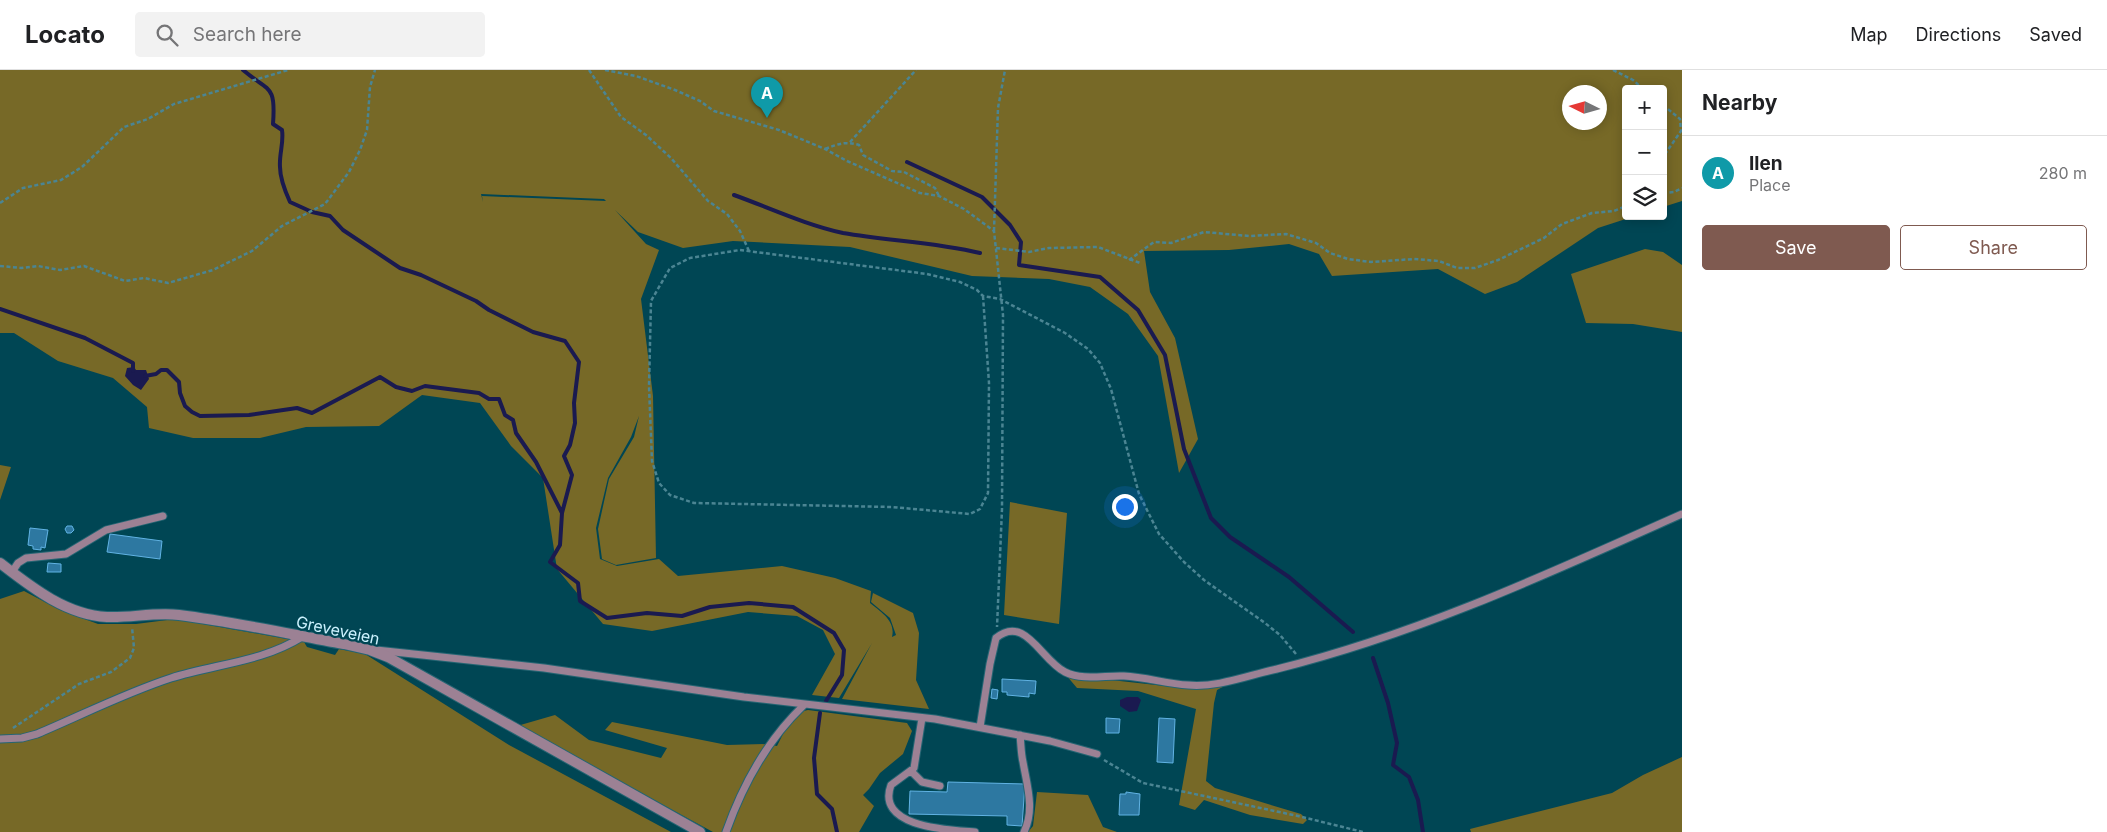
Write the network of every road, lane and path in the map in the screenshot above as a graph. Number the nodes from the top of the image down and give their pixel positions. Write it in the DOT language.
graph roads {
  1 [pos="288,70"];
  2 [pos="376,70"];
  3 [pos="589,70"];
  4 [pos="605,70"];
  5 [pos="916,70"];
  6 [pos="1005,70"];
  7 [pos="1613,70"];
  8 [pos="1639,85"];
  9 [pos="1667,108"];
  10 [pos="1681,119"];
  11 [pos="850,142"];
  12 [pos="825,149"];
  13 [pos="1667,151"];
  14 [pos="1682,188"];
  15 [pos="1667,193"];
  16 [pos="939,196"];
  17 [pos="0,203"];
  18 [pos="1622,208"];
  19 [pos="994,231"];
  20 [pos="996,248"];
  21 [pos="749,251"];
  22 [pos="1129,260"];
  23 [pos="1140,263"];
  24 [pos="0,266"];
  25 [pos="983,296"];
  26 [pos="1000,299"];
  27 [pos="1682,514"];
  28 [pos="163,516"];
  29 [pos="0,563"];
  30 [pos="12,572"];
  31 [pos="130,617"];
  32 [pos="302,637"];
  33 [pos="996,638"];
  34 [pos="370,650"];
  35 [pos="1302,662"];
  36 [pos="804,705"];
  37 [pos="922,718"];
  38 [pos="980,727"];
  39 [pos="1020,735"];
  40 [pos="0,739"];
  41 [pos="1097,754"];
  42 [pos="912,772"];
  43 [pos="940,786"];
  44 [pos="700,832"];
  45 [pos="726,832"];
  46 [pos="975,832"];
  47 [pos="1024,832"];
  48 [pos="1362,832"];
  1 -- 17 [label="path"];
  2 -- 24 [label="path"];
  3 -- 21 [label="path"];
  4 -- 12 [label="path"];
  5 -- 11 [label="path"];
  6 -- 19 [label="path"];
  7 -- 8 [label="path"];
  9 -- 10 [label="path"];
  10 -- 13 [label="path"];
  11 -- 12 [label="path"];
  11 -- 16 [label="path"];
  12 -- 16 [label="path"];
  14 -- 15 [label="path"];
  16 -- 19 [label="path"];
  18 -- 22 [label="path"];
  19 -- 20 [label="path"];
  20 -- 22 [label="path"];
  20 -- 26 [label="path"];
  21 -- 25 [label="path"];
  21 -- 25 [label="path"];
  22 -- 23 [label="path"];
  25 -- 26 [label="path"];
  26 -- 33 [label="path"];
  26 -- 35 [label="path"];
  27 -- 35 [label="lane"];
  28 -- 30 [label="lane"];
  29 -- 30 [label="street, Greveveien"];
  30 -- 31 [label="street, Greveveien"];
  31 -- 32 [label="street, Greveveien"];
  31 -- 40 [label="path"];
  32 -- 34 [label="street, Greveveien"];
  32 -- 40 [label="lane"];
  33 -- 35 [label="lane"];
  33 -- 38 [label="lane"];
  34 -- 36 [label="lane"];
  34 -- 44 [label="street, Greveveien"];
  36 -- 37 [label="lane"];
  36 -- 45 [label="lane"];
  37 -- 38 [label="lane"];
  37 -- 42 [label="lane"];
  38 -- 39 [label="lane"];
  39 -- 41 [label="lane"];
  39 -- 47 [label="lane"];
  41 -- 48 [label="path"];
  42 -- 43 [label="lane"];
  42 -- 46 [label="lane"];
}
